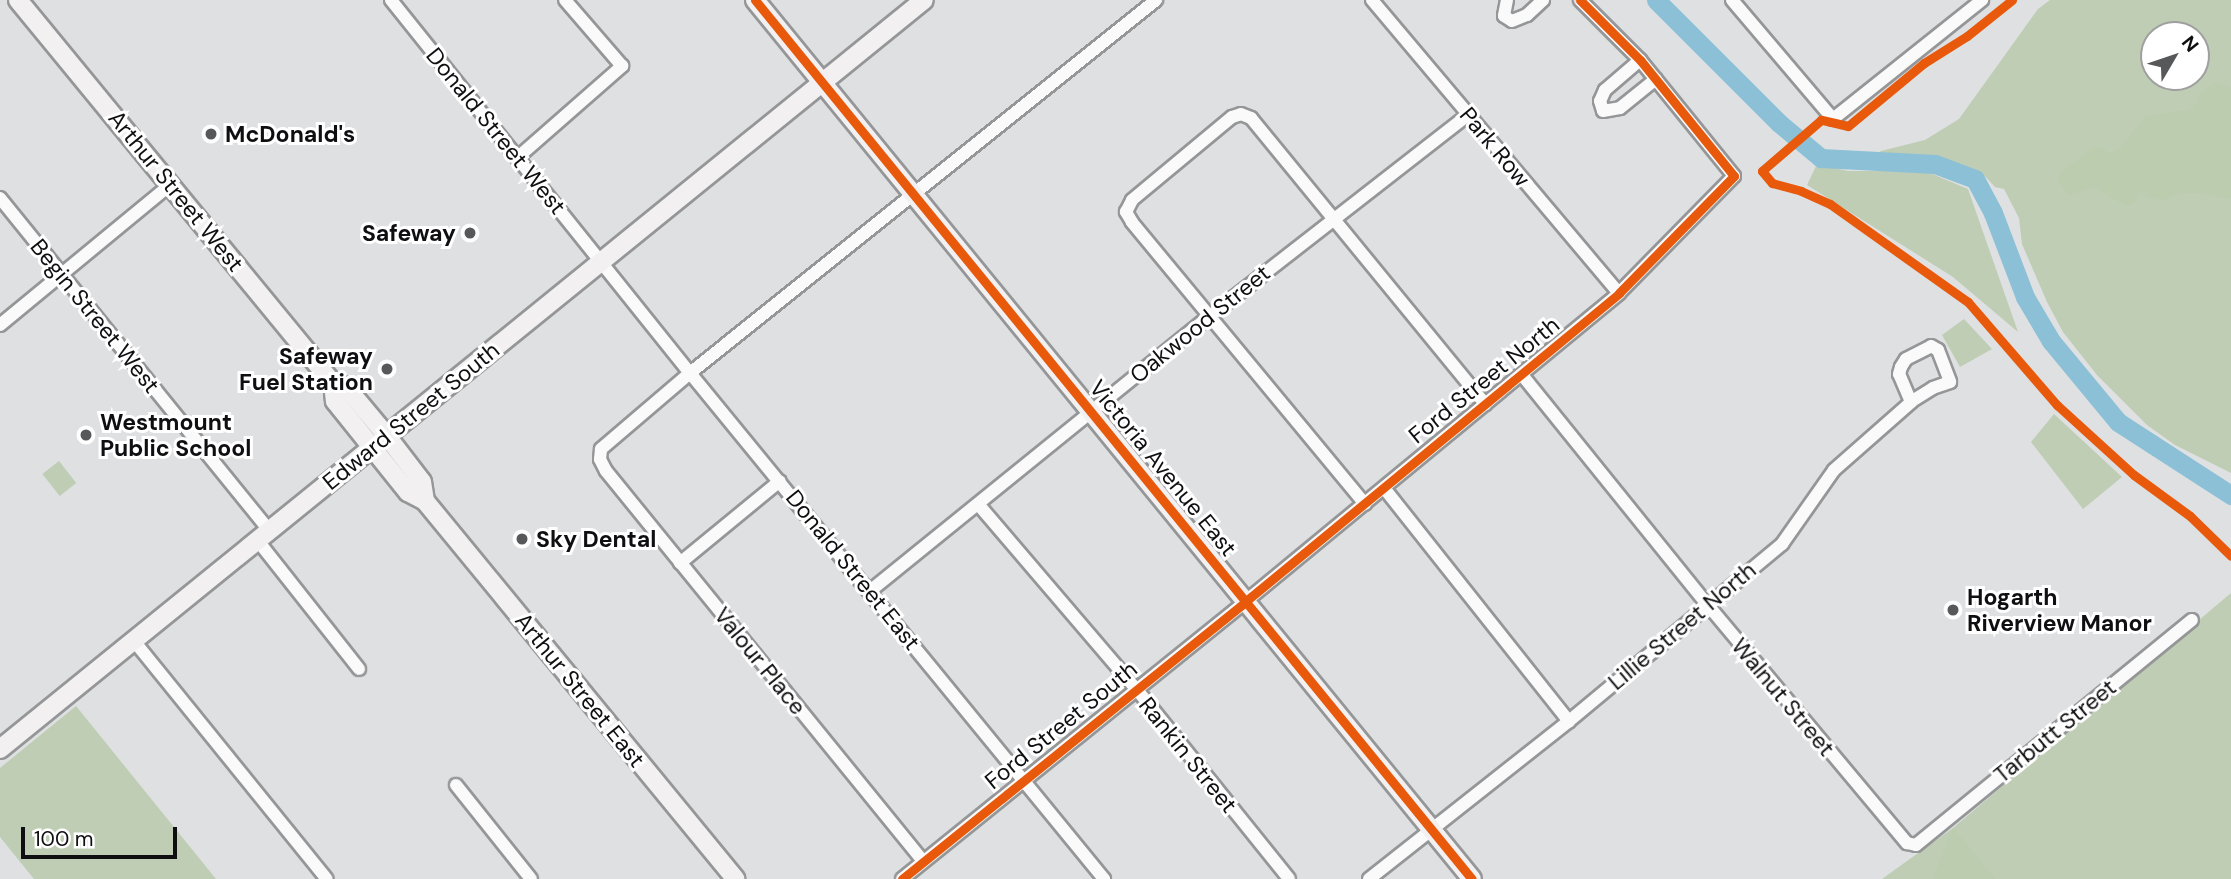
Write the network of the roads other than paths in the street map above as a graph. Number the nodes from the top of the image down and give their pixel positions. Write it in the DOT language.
graph roads {
  1 [pos="18,0"];
  2 [pos="391,0"];
  3 [pos="565,0"];
  4 [pos="755,0"];
  5 [pos="924,0"];
  6 [pos="1156,0"];
  7 [pos="1372,0"];
  8 [pos="1507,0"];
  9 [pos="1543,0"];
  10 [pos="1580,0"];
  11 [pos="1982,0"];
  12 [pos="1740,2"];
  13 [pos="1640,60"];
  14 [pos="1656,79"];
  15 [pos="821,83"];
  16 [pos="1468,115"];
  17 [pos="517,158"];
  18 [pos="170,185"];
  19 [pos="912,194"];
  20 [pos="0,198"];
  21 [pos="1333,218"];
  22 [pos="600,262"];
  23 [pos="62,275"];
  24 [pos="1619,293"];
  25 [pos="1211,315"];
  26 [pos="0,325"];
  27 [pos="690,373"];
  28 [pos="1522,375"];
  29 [pos="333,383"];
  30 [pos="1912,402"];
  31 [pos="1485,404"];
  32 [pos="1092,410"];
  33 [pos="386,435"];
  34 [pos="372,447"];
  35 [pos="780,481"];
  36 [pos="1384,488"];
  37 [pos="425,501"];
  38 [pos="978,504"];
  39 [pos="1365,504"];
  40 [pos="264,536"];
  41 [pos="680,563"];
  42 [pos="870,591"];
  43 [pos="1246,601"];
  44 [pos="1707,604"];
  45 [pos="2192,620"];
  46 [pos="134,641"];
  47 [pos="359,669"];
  48 [pos="1135,690"];
  49 [pos="1569,721"];
  50 [pos="2,743"];
  51 [pos="1024,779"];
  52 [pos="456,785"];
  53 [pos="1432,830"];
  54 [pos="1919,843"];
  55 [pos="923,861"];
  56 [pos="908,877"];
  57 [pos="327,879"];
  58 [pos="531,879"];
  59 [pos="734,879"];
  60 [pos="1104,879"];
  61 [pos="1289,879"];
  62 [pos="1368,879"];
  63 [pos="1472,879"];
  1 -- 18 [label="main road, Arthur Street West"];
  2 -- 17 [label="street, Donald Street West"];
  3 -- 17 [label="street"];
  4 -- 15 [label="main road, Victoria Avenue East"];
  5 -- 15 [label="main road, Edward Street South"];
  6 -- 19 [label="street"];
  7 -- 16 [label="street, Park Row"];
  8 -- 9 [label="street"];
  10 -- 13 [label="street"];
  11 -- 12 [label="street"];
  13 -- 14 [label="street"];
  13 -- 14 [label="street"];
  14 -- 24 [label="street, Ford Street North"];
  15 -- 19 [label="main road, Victoria Avenue East"];
  15 -- 22 [label="main road, Edward Street South"];
  16 -- 21 [label="street, Oakwood Street"];
  16 -- 24 [label="street, Park Row"];
  17 -- 22 [label="street, Donald Street West"];
  18 -- 23 [label="street"];
  18 -- 29 [label="main road, Arthur Street West"];
  19 -- 27 [label="street"];
  19 -- 32 [label="main road, Victoria Avenue East"];
  20 -- 23 [label="street, Begin Street West"];
  21 -- 25 [label="street, Oakwood Street"];
  21 -- 25 [label="street"];
  21 -- 31 [label="street"];
  22 -- 27 [label="street, Donald Street East"];
  22 -- 33 [label="main road, Edward Street South"];
  23 -- 26 [label="street"];
  23 -- 40 [label="street, Begin Street West"];
  24 -- 28 [label="street, Ford Street North"];
  25 -- 32 [label="street, Oakwood Street"];
  25 -- 39 [label="street"];
  27 -- 35 [label="street, Donald Street East"];
  27 -- 41 [label="street, Valour Place"];
  28 -- 31 [label="street, Ford Street North"];
  28 -- 44 [label="street, Walnut Street"];
  29 -- 33 [label="main road, Arthur Street West"];
  29 -- 34 [label="main road, Arthur Street West"];
  30 -- 30 [label="street, Lillie Street North"];
  30 -- 44 [label="street, Lillie Street North"];
  31 -- 36 [label="street, Ford Street North"];
  32 -- 38 [label="street, Oakwood Street"];
  32 -- 43 [label="main road, Victoria Avenue East"];
  33 -- 34 [label="main road, Edward Street South"];
  33 -- 37 [label="main road, Arthur Street East"];
  34 -- 37 [label="main road, Arthur Street East"];
  34 -- 40 [label="main road, Edward Street South"];
  35 -- 41 [label="street"];
  35 -- 42 [label="street, Donald Street East"];
  36 -- 39 [label="street, Ford Street North"];
  36 -- 49 [label="street"];
  37 -- 59 [label="main road, Arthur Street East"];
  38 -- 42 [label="street, Oakwood Street"];
  38 -- 48 [label="street, Rankin Street"];
  39 -- 43 [label="street, Ford Street North"];
  40 -- 46 [label="main road, Edward Street South"];
  40 -- 47 [label="street, Begin Street West"];
  41 -- 55 [label="street, Valour Place"];
  42 -- 51 [label="street, Donald Street East"];
  43 -- 48 [label="street, Ford Street South"];
  43 -- 53 [label="main road, Victoria Avenue East"];
  44 -- 49 [label="street, Lillie Street North"];
  44 -- 54 [label="street, Walnut Street"];
  45 -- 54 [label="street, Tarbutt Street"];
  46 -- 50 [label="main road, Edward Street South"];
  46 -- 57 [label="street"];
  48 -- 51 [label="street, Ford Street South"];
  48 -- 61 [label="street, Rankin Street"];
  49 -- 53 [label="street, Lillie Street North"];
  51 -- 55 [label="street, Ford Street South"];
  51 -- 60 [label="street, Donald Street East"];
  52 -- 58 [label="street"];
  53 -- 62 [label="street, Lillie Street North"];
  53 -- 63 [label="main road, Victoria Avenue East"];
  55 -- 56 [label="street, Ford Street South"];
}
